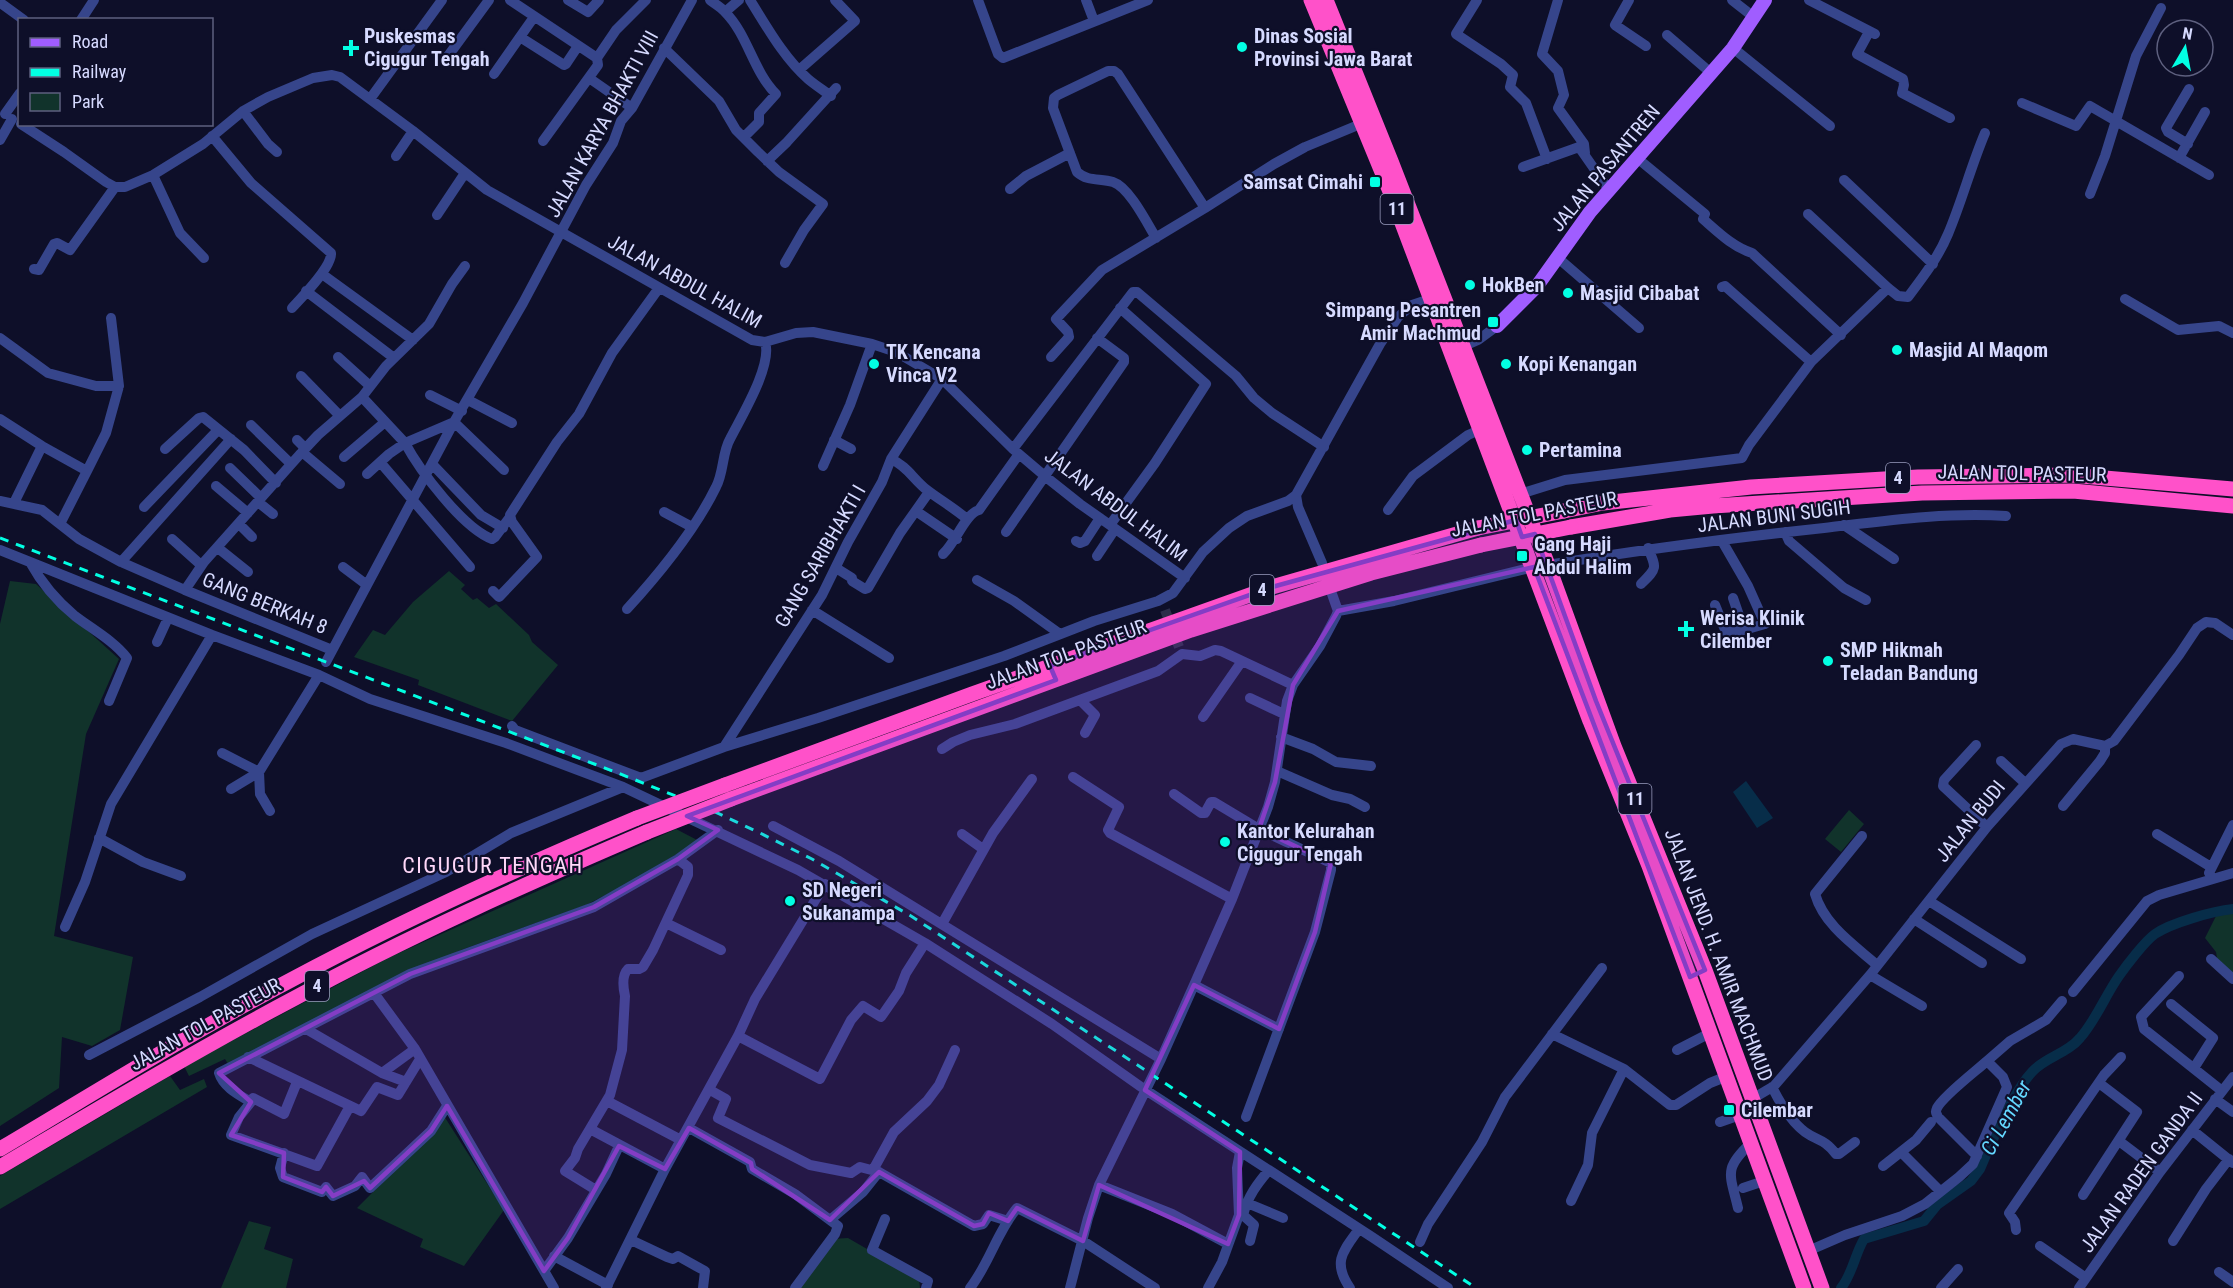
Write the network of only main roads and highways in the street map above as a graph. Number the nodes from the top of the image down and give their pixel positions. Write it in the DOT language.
graph roads {
  1 [pos="1311,0"];
  2 [pos="1326,0"];
  3 [pos="1765,0"];
  4 [pos="1497,326"];
  5 [pos="2233,489"];
  6 [pos="2233,506"];
  7 [pos="1541,566"];
  8 [pos="1053,673"];
  9 [pos="728,792"];
  10 [pos="1705,970"];
  11 [pos="1690,977"];
  12 [pos="0,1149"];
  13 [pos="0,1167"];
  14 [pos="1804,1288"];
  15 [pos="1822,1288"];
  1 -- 7 [label="highway, JALAN JEND. H. AMIR MACHMUD / 11"];
  2 -- 7 [label="highway, JALAN JEND. H. AMIR MACHMUD / 11"];
  3 -- 4 [label="main road, JALAN PASANTREN"];
  5 -- 8 [label="highway, JALAN TOL PASTEUR / 4, bridge"];
  6 -- 8 [label="highway, JALAN TOL PASTEUR / 4, bridge"];
  7 -- 10 [label="highway, JALAN JEND. H. AMIR MACHMUD / 11"];
  7 -- 11 [label="highway, JALAN JEND. H. AMIR MACHMUD / 11"];
  8 -- 9 [label="highway, JALAN TOL PASTEUR / 4"];
  9 -- 12 [label="highway, JALAN TOL PASTEUR / 4, bridge"];
  9 -- 13 [label="highway, JALAN TOL PASTEUR / 4, bridge"];
  10 -- 11 [label="highway"];
  10 -- 15 [label="highway, JALAN JEND. H. AMIR MACHMUD / 11"];
  11 -- 14 [label="highway, JALAN JEND. H. AMIR MACHMUD / 11"];
}
